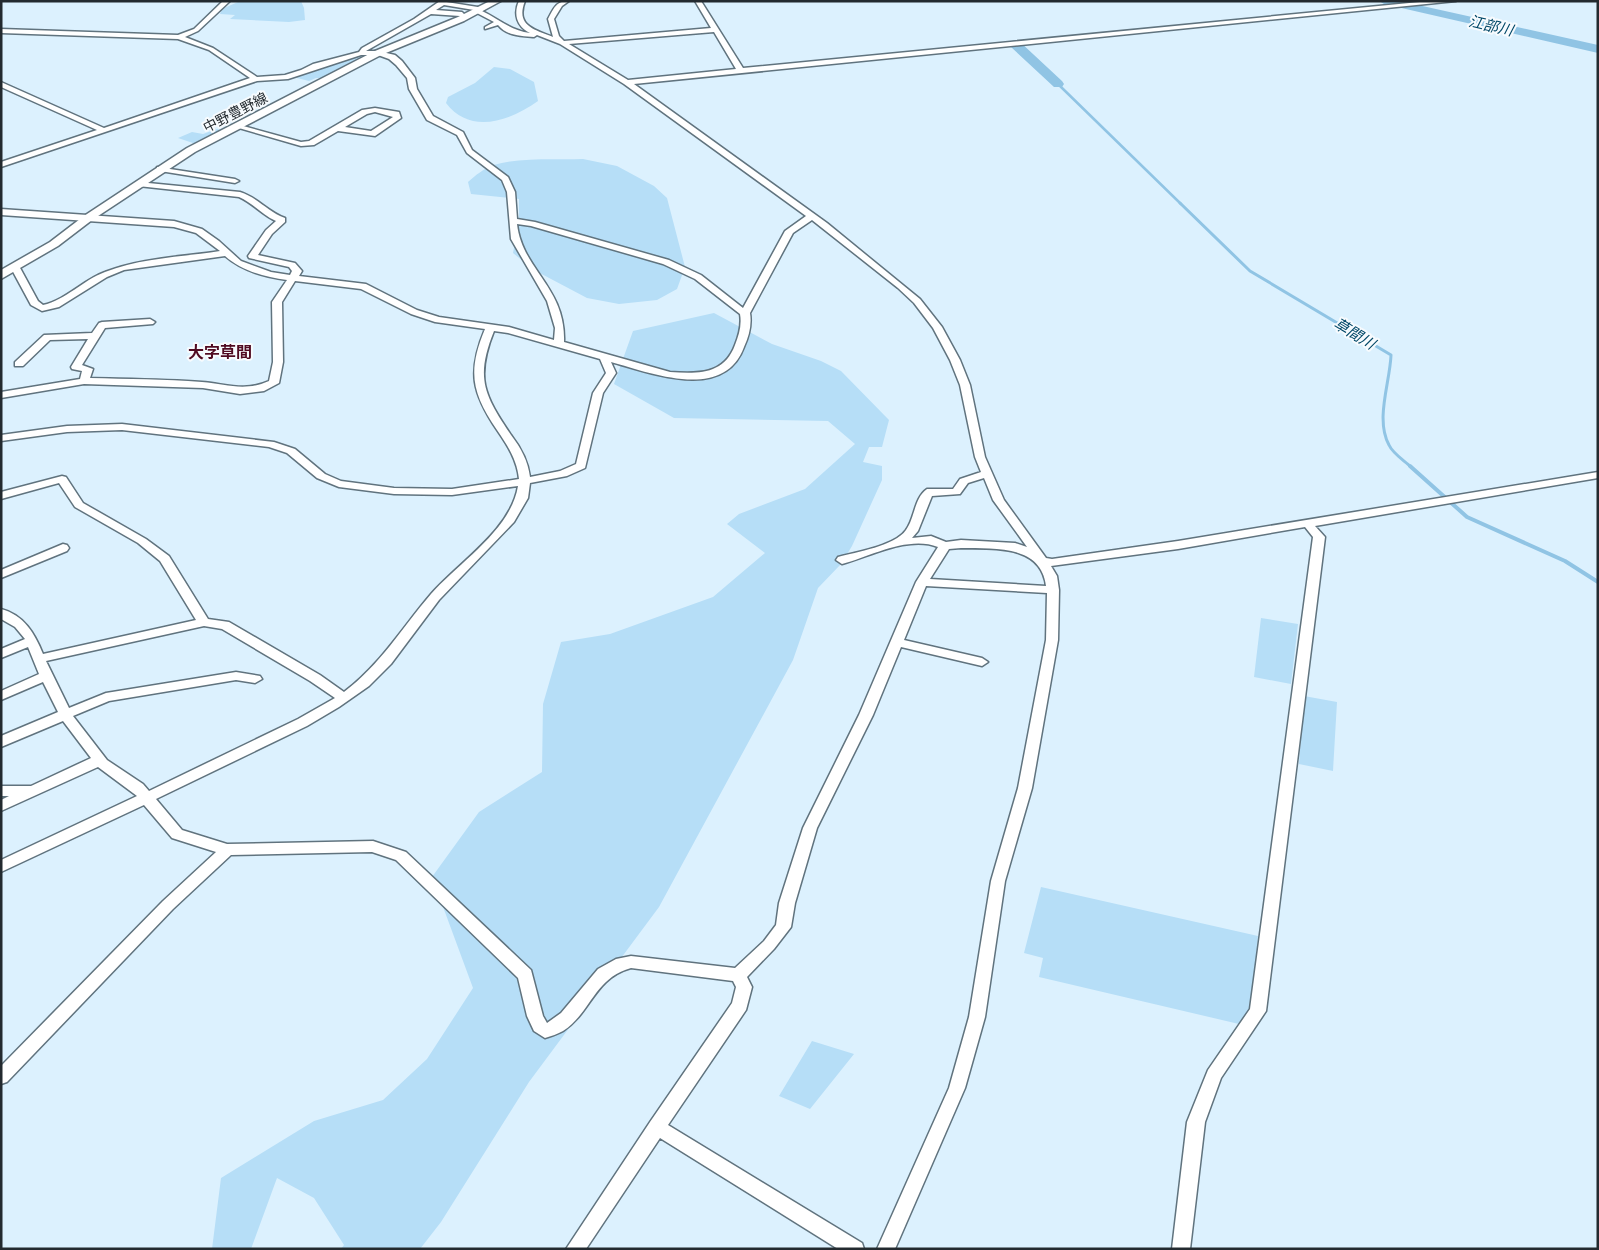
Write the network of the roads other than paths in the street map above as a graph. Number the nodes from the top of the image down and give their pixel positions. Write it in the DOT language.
graph roads {
  1 [pos="227,1"];
  2 [pos="497,1"];
  3 [pos="522,1"];
  4 [pos="566,1"];
  5 [pos="698,1"];
  6 [pos="1452,1"];
  7 [pos="445,2"];
  8 [pos="480,10"];
  9 [pos="431,12"];
  10 [pos="464,17"];
  11 [pos="498,22"];
  12 [pos="487,28"];
  13 [pos="716,30"];
  14 [pos="1,31"];
  15 [pos="538,34"];
  16 [pos="179,36"];
  17 [pos="562,43"];
  18 [pos="361,53"];
  19 [pos="378,53"];
  20 [pos="740,70"];
  21 [pos="256,79"];
  22 [pos="627,82"];
  23 [pos="1,84"];
  24 [pos="236,126"];
  25 [pos="337,128"];
  26 [pos="103,130"];
  27 [pos="1,165"];
  28 [pos="160,169"];
  29 [pos="235,181"];
  30 [pos="138,184"];
  31 [pos="1,212"];
  32 [pos="812,216"];
  33 [pos="88,218"];
  34 [pos="512,221"];
  35 [pos="226,253"];
  36 [pos="16,268"];
  37 [pos="1,275"];
  38 [pos="292,279"];
  39 [pos="745,313"];
  40 [pos="150,322"];
  41 [pos="490,328"];
  42 [pos="94,336"];
  43 [pos="559,343"];
  44 [pos="604,356"];
  45 [pos="19,364"];
  46 [pos="84,381"];
  47 [pos="1,395"];
  48 [pos="1,438"];
  49 [pos="987,474"];
  50 [pos="1598,475"];
  51 [pos="525,481"];
  52 [pos="1,496"];
  53 [pos="1307,523"];
  54 [pos="901,542"];
  55 [pos="945,546"];
  56 [pos="63,548"];
  57 [pos="842,560"];
  58 [pos="1042,561"];
  59 [pos="1,574"];
  60 [pos="922,582"];
  61 [pos="1053,590"];
  62 [pos="1,613"];
  63 [pos="204,622"];
  64 [pos="32,641"];
  65 [pos="897,642"];
  66 [pos="1,654"];
  67 [pos="38,659"];
  68 [pos="982,662"];
  69 [pos="46,676"];
  70 [pos="255,679"];
  71 [pos="1,696"];
  72 [pos="344,698"];
  73 [pos="66,716"];
  74 [pos="1,742"];
  75 [pos="100,760"];
  76 [pos="1,791"];
  77 [pos="33,791"];
  78 [pos="148,798"];
  79 [pos="1,806"];
  80 [pos="227,850"];
  81 [pos="1,866"];
  82 [pos="738,975"];
  83 [pos="1,1077"];
  84 [pos="656,1127"];
  85 [pos="575,1249"];
  86 [pos="856,1249"];
  87 [pos="886,1249"];
  88 [pos="1181,1249"];
  1 -- 16 [label="street"];
  2 -- 8 [label="main road, 中野豊野線"];
  3 -- 15 [label="street"];
  4 -- 17 [label="street"];
  5 -- 13 [label="street"];
  6 -- 20 [label="street"];
  7 -- 8 [label="street"];
  7 -- 9 [label="street"];
  8 -- 10 [label="main road, 中野豊野線"];
  8 -- 11 [label="street"];
  9 -- 10 [label="street"];
  9 -- 18 [label="street"];
  10 -- 19 [label="main road, 中野豊野線"];
  11 -- 12 [label="street"];
  11 -- 15 [label="street"];
  13 -- 17 [label="street"];
  13 -- 20 [label="street"];
  14 -- 16 [label="street"];
  15 -- 17 [label="street"];
  16 -- 21 [label="street"];
  17 -- 22 [label="street"];
  18 -- 19 [label="street"];
  18 -- 21 [label="street"];
  19 -- 24 [label="main road, 中野豊野線"];
  19 -- 34 [label="street"];
  20 -- 22 [label="street"];
  21 -- 26 [label="street"];
  22 -- 32 [label="street"];
  23 -- 26 [label="street"];
  24 -- 25 [label="street"];
  24 -- 28 [label="main road, 中野豊野線"];
  25 -- 25 [label="street"];
  26 -- 27 [label="street"];
  28 -- 29 [label="street"];
  28 -- 30 [label="main road, 中野豊野線"];
  30 -- 33 [label="main road, 中野豊野線"];
  30 -- 38 [label="street"];
  31 -- 33 [label="street"];
  32 -- 39 [label="street"];
  32 -- 49 [label="street"];
  33 -- 35 [label="street"];
  33 -- 36 [label="main road, 中野豊野線"];
  34 -- 39 [label="street"];
  34 -- 43 [label="street"];
  35 -- 36 [label="street"];
  35 -- 38 [label="street"];
  36 -- 37 [label="main road, 中野豊野線"];
  38 -- 41 [label="street"];
  38 -- 46 [label="street"];
  39 -- 44 [label="street"];
  40 -- 42 [label="street"];
  41 -- 43 [label="street"];
  41 -- 51 [label="street"];
  42 -- 45 [label="street"];
  42 -- 46 [label="street"];
  43 -- 44 [label="street"];
  44 -- 51 [label="street"];
  46 -- 47 [label="street"];
  48 -- 51 [label="street"];
  49 -- 54 [label="street"];
  49 -- 58 [label="street"];
  50 -- 53 [label="street"];
  51 -- 72 [label="street"];
  52 -- 63 [label="street"];
  53 -- 58 [label="street"];
  53 -- 88 [label="street"];
  54 -- 55 [label="street"];
  54 -- 57 [label="street"];
  55 -- 58 [label="street"];
  55 -- 60 [label="street"];
  56 -- 59 [label="street"];
  58 -- 61 [label="street"];
  60 -- 61 [label="street"];
  60 -- 65 [label="street"];
  61 -- 87 [label="street"];
  62 -- 64 [label="street"];
  63 -- 67 [label="street"];
  63 -- 72 [label="street"];
  64 -- 66 [label="street"];
  64 -- 67 [label="street"];
  65 -- 68 [label="street"];
  65 -- 82 [label="street"];
  67 -- 69 [label="street"];
  69 -- 71 [label="street"];
  69 -- 73 [label="street"];
  70 -- 73 [label="street"];
  72 -- 78 [label="street"];
  73 -- 74 [label="street"];
  73 -- 75 [label="street"];
  75 -- 77 [label="street"];
  75 -- 78 [label="street"];
  76 -- 77 [label="street"];
  77 -- 79 [label="street"];
  78 -- 80 [label="street"];
  78 -- 81 [label="street"];
  80 -- 82 [label="street"];
  80 -- 83 [label="street"];
  82 -- 84 [label="street"];
  84 -- 85 [label="street"];
  84 -- 86 [label="street"];
}
